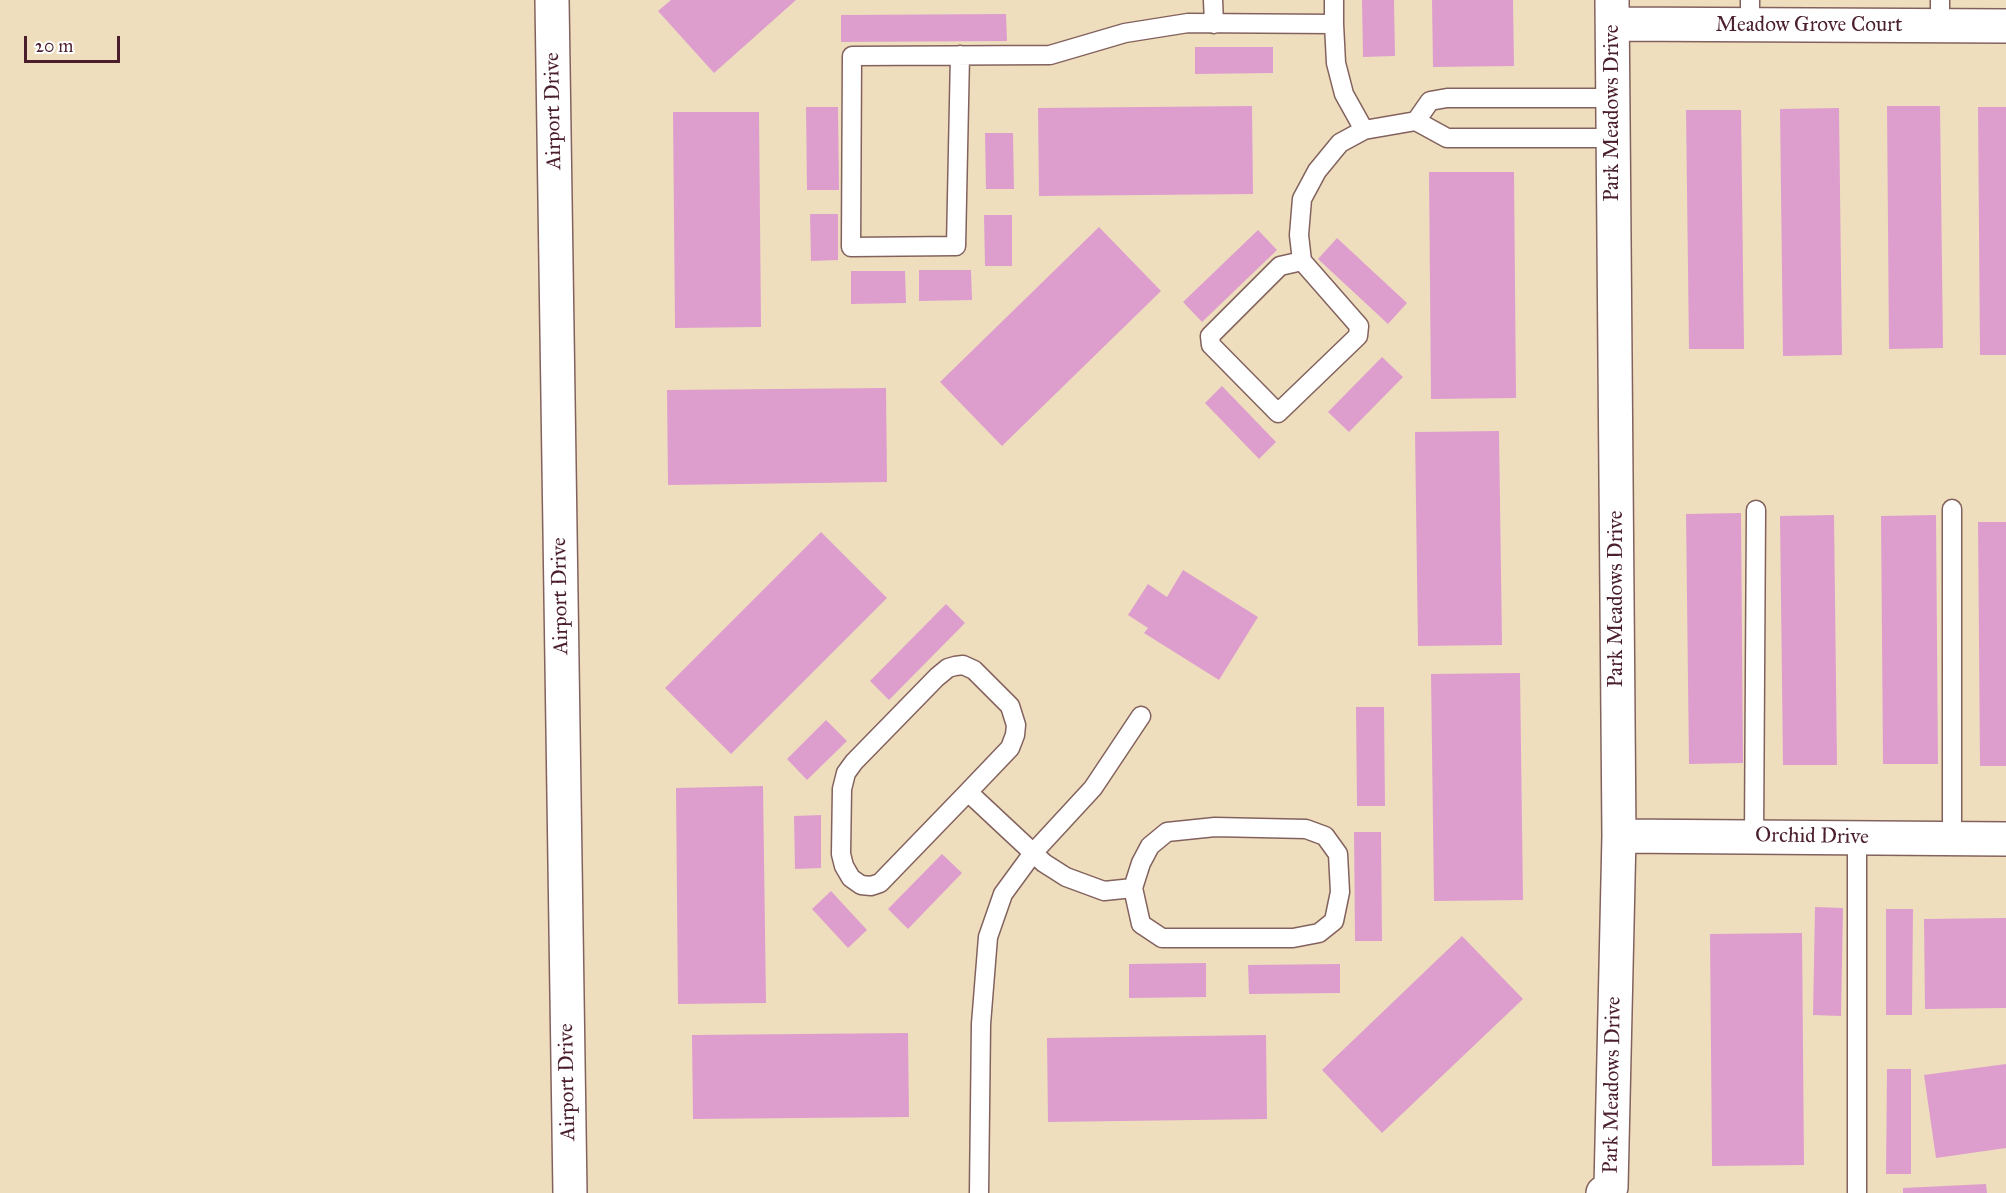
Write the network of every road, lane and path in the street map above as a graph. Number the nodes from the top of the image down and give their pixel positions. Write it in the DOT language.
graph roads {
  1 [pos="552,0"];
  2 [pos="1213,0"];
  3 [pos="1334,0"];
  4 [pos="1612,12"];
  5 [pos="1750,13"];
  6 [pos="1940,13"];
  7 [pos="1214,24"];
  8 [pos="1334,24"];
  9 [pos="2006,26"];
  10 [pos="960,55"];
  11 [pos="1613,98"];
  12 [pos="1416,121"];
  13 [pos="1364,130"];
  14 [pos="1613,138"];
  15 [pos="1302,261"];
  16 [pos="1952,509"];
  17 [pos="1756,510"];
  18 [pos="1141,716"];
  19 [pos="968,792"];
  20 [pos="1619,836"];
  21 [pos="1754,837"];
  22 [pos="1857,838"];
  23 [pos="1952,838"];
  24 [pos="2006,839"];
  25 [pos="1033,853"];
  26 [pos="1133,888"];
  27 [pos="570,1193"];
  28 [pos="979,1193"];
  29 [pos="1603,1193"];
  30 [pos="1857,1193"];
  1 -- 27 [label="street, Airport Drive"];
  2 -- 7 [label="lane"];
  3 -- 8 [label="lane"];
  4 -- 5 [label="street, Meadow Grove Court"];
  4 -- 11 [label="street, Park Meadows Drive"];
  5 -- 6 [label="street, Meadow Grove Court"];
  6 -- 9 [label="street, Meadow Grove Court"];
  7 -- 8 [label="lane"];
  7 -- 10 [label="lane"];
  8 -- 13 [label="lane"];
  10 -- 10 [label="lane"];
  11 -- 12 [label="lane"];
  11 -- 14 [label="street, Park Meadows Drive"];
  12 -- 13 [label="lane"];
  12 -- 14 [label="lane"];
  13 -- 15 [label="lane"];
  14 -- 20 [label="street, Park Meadows Drive"];
  15 -- 15 [label="lane"];
  16 -- 23 [label="lane"];
  17 -- 21 [label="lane"];
  18 -- 25 [label="lane"];
  19 -- 19 [label="lane"];
  19 -- 25 [label="lane"];
  20 -- 21 [label="street, Orchid Drive"];
  20 -- 29 [label="street, Park Meadows Drive"];
  21 -- 22 [label="street, Orchid Drive"];
  22 -- 23 [label="street, Orchid Drive"];
  22 -- 30 [label="lane"];
  23 -- 24 [label="street, Orchid Drive"];
  25 -- 26 [label="lane"];
  25 -- 28 [label="lane"];
  26 -- 26 [label="lane"];
}
